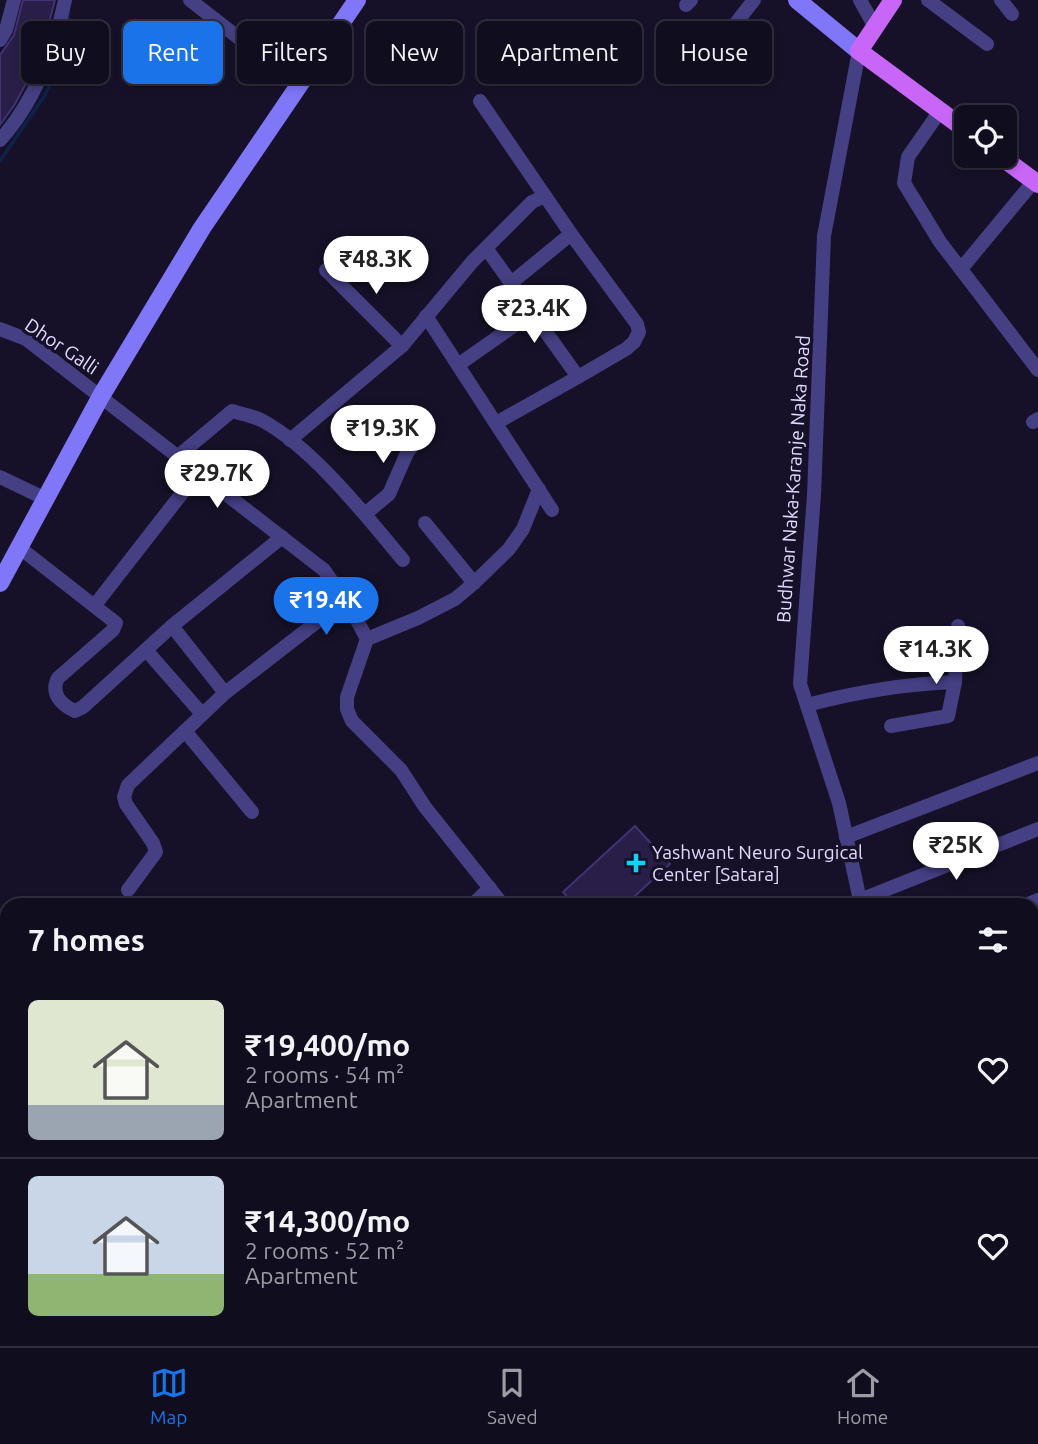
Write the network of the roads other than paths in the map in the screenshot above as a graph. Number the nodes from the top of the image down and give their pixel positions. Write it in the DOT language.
graph roads {
  1 [pos="14,0"];
  2 [pos="65,0"];
  3 [pos="190,0"];
  4 [pos="357,0"];
  5 [pos="754,0"];
  6 [pos="797,0"];
  7 [pos="860,0"];
  8 [pos="893,0"];
  9 [pos="928,0"];
  10 [pos="1001,0"];
  11 [pos="1012,14"];
  12 [pos="738,21"];
  13 [pos="875,27"];
  14 [pos="0,40"];
  15 [pos="987,44"];
  16 [pos="859,51"];
  17 [pos="299,85"];
  18 [pos="480,101"];
  19 [pos="940,111"];
  20 [pos="954,121"];
  21 [pos="0,140"];
  22 [pos="1016,168"];
  23 [pos="1036,183"];
  24 [pos="545,196"];
  25 [pos="571,234"];
  26 [pos="486,248"];
  27 [pos="961,269"];
  28 [pos="326,270"];
  29 [pos="511,283"];
  30 [pos="532,313"];
  31 [pos="426,316"];
  32 [pos="0,329"];
  33 [pos="401,346"];
  34 [pos="458,365"];
  35 [pos="1038,370"];
  36 [pos="578,377"];
  37 [pos="101,396"];
  38 [pos="496,423"];
  39 [pos="420,435"];
  40 [pos="290,440"];
  41 [pos="177,457"];
  42 [pos="197,474"];
  43 [pos="0,477"];
  44 [pos="539,489"];
  45 [pos="46,499"];
  46 [pos="552,510"];
  47 [pos="365,514"];
  48 [pos="425,523"];
  49 [pos="282,537"];
  50 [pos="20,548"];
  51 [pos="403,560"];
  52 [pos="0,583"];
  53 [pos="474,583"];
  54 [pos="95,605"];
  55 [pos="350,607"];
  56 [pos="172,626"];
  57 [pos="958,626"];
  58 [pos="366,639"];
  59 [pos="146,650"];
  60 [pos="955,682"];
  61 [pos="225,693"];
  62 [pos="807,705"];
  63 [pos="202,714"];
  64 [pos="891,726"];
  65 [pos="185,731"];
  66 [pos="1038,763"];
  67 [pos="253,812"];
  68 [pos="1038,830"];
  69 [pos="846,836"];
  70 [pos="490,888"];
  71 [pos="128,890"];
  72 [pos="479,898"];
  73 [pos="498,898"];
  74 [pos="860,898"];
  75 [pos="871,898"];
  1 -- 14 [label="street"];
  2 -- 21 [label="street"];
  3 -- 17 [label="street"];
  4 -- 17 [label="main road"];
  5 -- 12 [label="street"];
  6 -- 16 [label="main road"];
  7 -- 13 [label="street"];
  8 -- 13 [label="main road"];
  9 -- 15 [label="street"];
  10 -- 11 [label="street"];
  13 -- 16 [label="main road"];
  16 -- 19 [label="main road"];
  16 -- 62 [label="street, Budhwar Naka-Karanje Naka Road"];
  17 -- 37 [label="main road"];
  18 -- 24 [label="street"];
  19 -- 20 [label="main road"];
  19 -- 27 [label="street"];
  22 -- 23 [label="main road"];
  23 -- 27 [label="street"];
  24 -- 25 [label="street"];
  24 -- 26 [label="street"];
  25 -- 29 [label="street"];
  25 -- 36 [label="street"];
  26 -- 29 [label="street"];
  26 -- 31 [label="street"];
  27 -- 35 [label="street"];
  28 -- 33 [label="street"];
  29 -- 30 [label="street"];
  30 -- 34 [label="street"];
  30 -- 36 [label="street"];
  31 -- 33 [label="street"];
  31 -- 34 [label="street"];
  32 -- 37 [label="street, Dhor Galli"];
  33 -- 40 [label="street"];
  34 -- 38 [label="street"];
  36 -- 38 [label="street"];
  37 -- 41 [label="street, Dhor Galli"];
  37 -- 45 [label="main road"];
  38 -- 44 [label="street"];
  39 -- 47 [label="street"];
  40 -- 41 [label="street"];
  40 -- 47 [label="street"];
  41 -- 42 [label="street, Dhor Galli"];
  42 -- 49 [label="street, Dhor Galli"];
  42 -- 54 [label="street"];
  43 -- 45 [label="street"];
  44 -- 46 [label="street"];
  44 -- 53 [label="street"];
  45 -- 50 [label="main road"];
  47 -- 51 [label="street"];
  48 -- 53 [label="street"];
  49 -- 55 [label="street, Dhor Galli"];
  49 -- 56 [label="street"];
  50 -- 52 [label="main road"];
  50 -- 54 [label="street"];
  53 -- 58 [label="street"];
  54 -- 59 [label="street"];
  55 -- 58 [label="street, Dhor Galli"];
  55 -- 61 [label="street"];
  56 -- 59 [label="street"];
  56 -- 61 [label="street"];
  57 -- 60 [label="street"];
  58 -- 70 [label="street"];
  59 -- 63 [label="street"];
  60 -- 62 [label="street"];
  60 -- 64 [label="street"];
  61 -- 63 [label="street"];
  62 -- 69 [label="street, Budhwar Naka-Karanje Naka Road"];
  63 -- 65 [label="street"];
  65 -- 67 [label="street"];
  65 -- 71 [label="street"];
  66 -- 69 [label="street"];
  68 -- 75 [label="street"];
  69 -- 74 [label="street, Budhwar Naka-Karanje Naka Road"];
  70 -- 72 [label="street"];
  70 -- 73 [label="street"];
}
